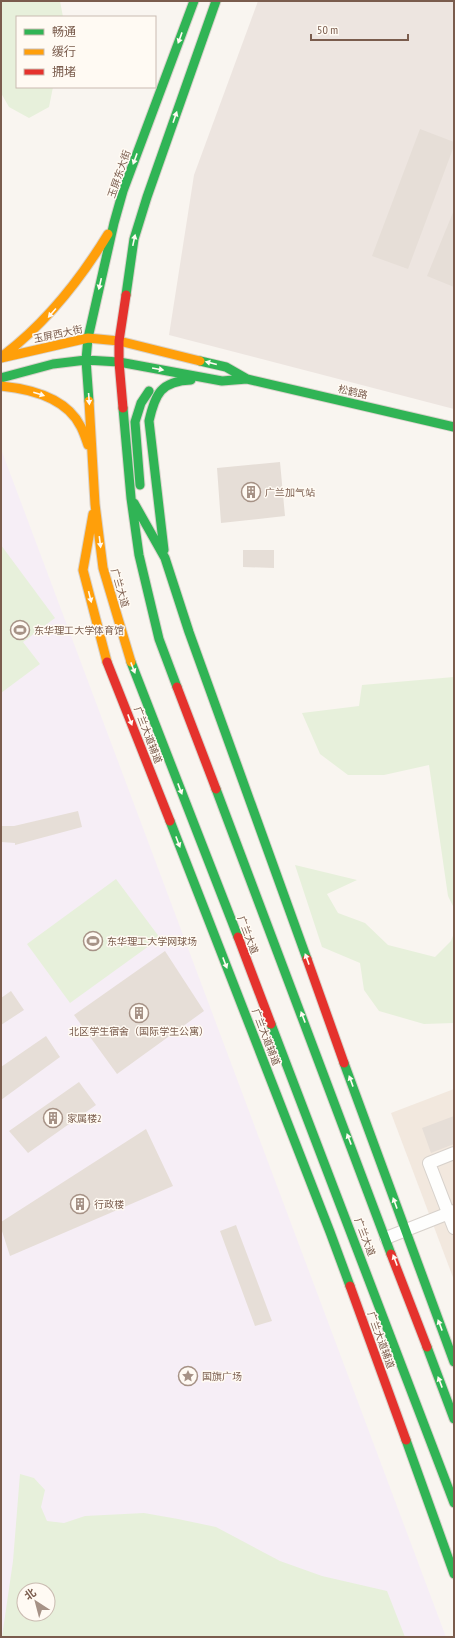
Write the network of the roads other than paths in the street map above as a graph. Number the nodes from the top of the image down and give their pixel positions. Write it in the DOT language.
graph roads {
  1 [pos="194,1"];
  2 [pos="216,1"];
  3 [pos="114,223"];
  4 [pos="88,338"];
  5 [pos="120,341"];
  6 [pos="1,358"];
  7 [pos="86,360"];
  8 [pos="119,362"];
  9 [pos="1,378"];
  10 [pos="179,379"];
  11 [pos="246,379"];
  12 [pos="222,380"];
  13 [pos="1,386"];
  14 [pos="454,427"];
  15 [pos="92,458"];
  16 [pos="131,498"];
  17 [pos="95,504"];
  18 [pos="142,518"];
  19 [pos="165,558"];
  20 [pos="454,1153"];
  21 [pos="451,1212"];
  22 [pos="454,1228"];
  23 [pos="405,1231"];
  24 [pos="386,1238"];
  25 [pos="454,1362"];
  26 [pos="454,1419"];
  27 [pos="454,1503"];
  28 [pos="454,1574"];
  1 -- 3 [label="main road, 玉屏东大街, one-way"];
  5 -- 2 [label="main road, one-way"];
  3 -- 4 [label="main road, 玉屏东大街, one-way"];
  3 -- 6 [label="main road, one-way"];
  4 -- 5 [label="main road, 玉屏西大街"];
  4 -- 6 [label="main road, 玉屏西大街"];
  4 -- 7 [label="main road, 玉屏东大街"];
  5 -- 8 [label="main road"];
  11 -- 5 [label="main road, 松鹤路, one-way"];
  7 -- 8 [label="main road"];
  7 -- 9 [label="main road"];
  7 -- 15 [label="main road, 广兰大道, one-way"];
  8 -- 12 [label="main road, 松鹤路, one-way"];
  8 -- 16 [label="main road, 广兰大道"];
  10 -- 12 [label="main road"];
  10 -- 18 [label="main road"];
  10 -- 19 [label="main road"];
  11 -- 12 [label="main road, 松鹤路"];
  11 -- 14 [label="main road, 松鹤路"];
  13 -- 15 [label="main road, one-way"];
  15 -- 17 [label="main road, 广兰大道"];
  16 -- 18 [label="main road"];
  24 -- 16 [label="main road, 广兰大道, one-way"];
  17 -- 27 [label="main road, 广兰大道, one-way"];
  17 -- 28 [label="main road, 广兰大道辅道, one-way"];
  18 -- 19 [label="main road"];
  23 -- 19 [label="main road, one-way"];
  20 -- 21 [label="street"];
  21 -- 22 [label="street"];
  21 -- 23 [label="street"];
  23 -- 24 [label="street"];
  25 -- 23 [label="main road, one-way"];
  26 -- 24 [label="main road, 广兰大道, one-way"];
}
